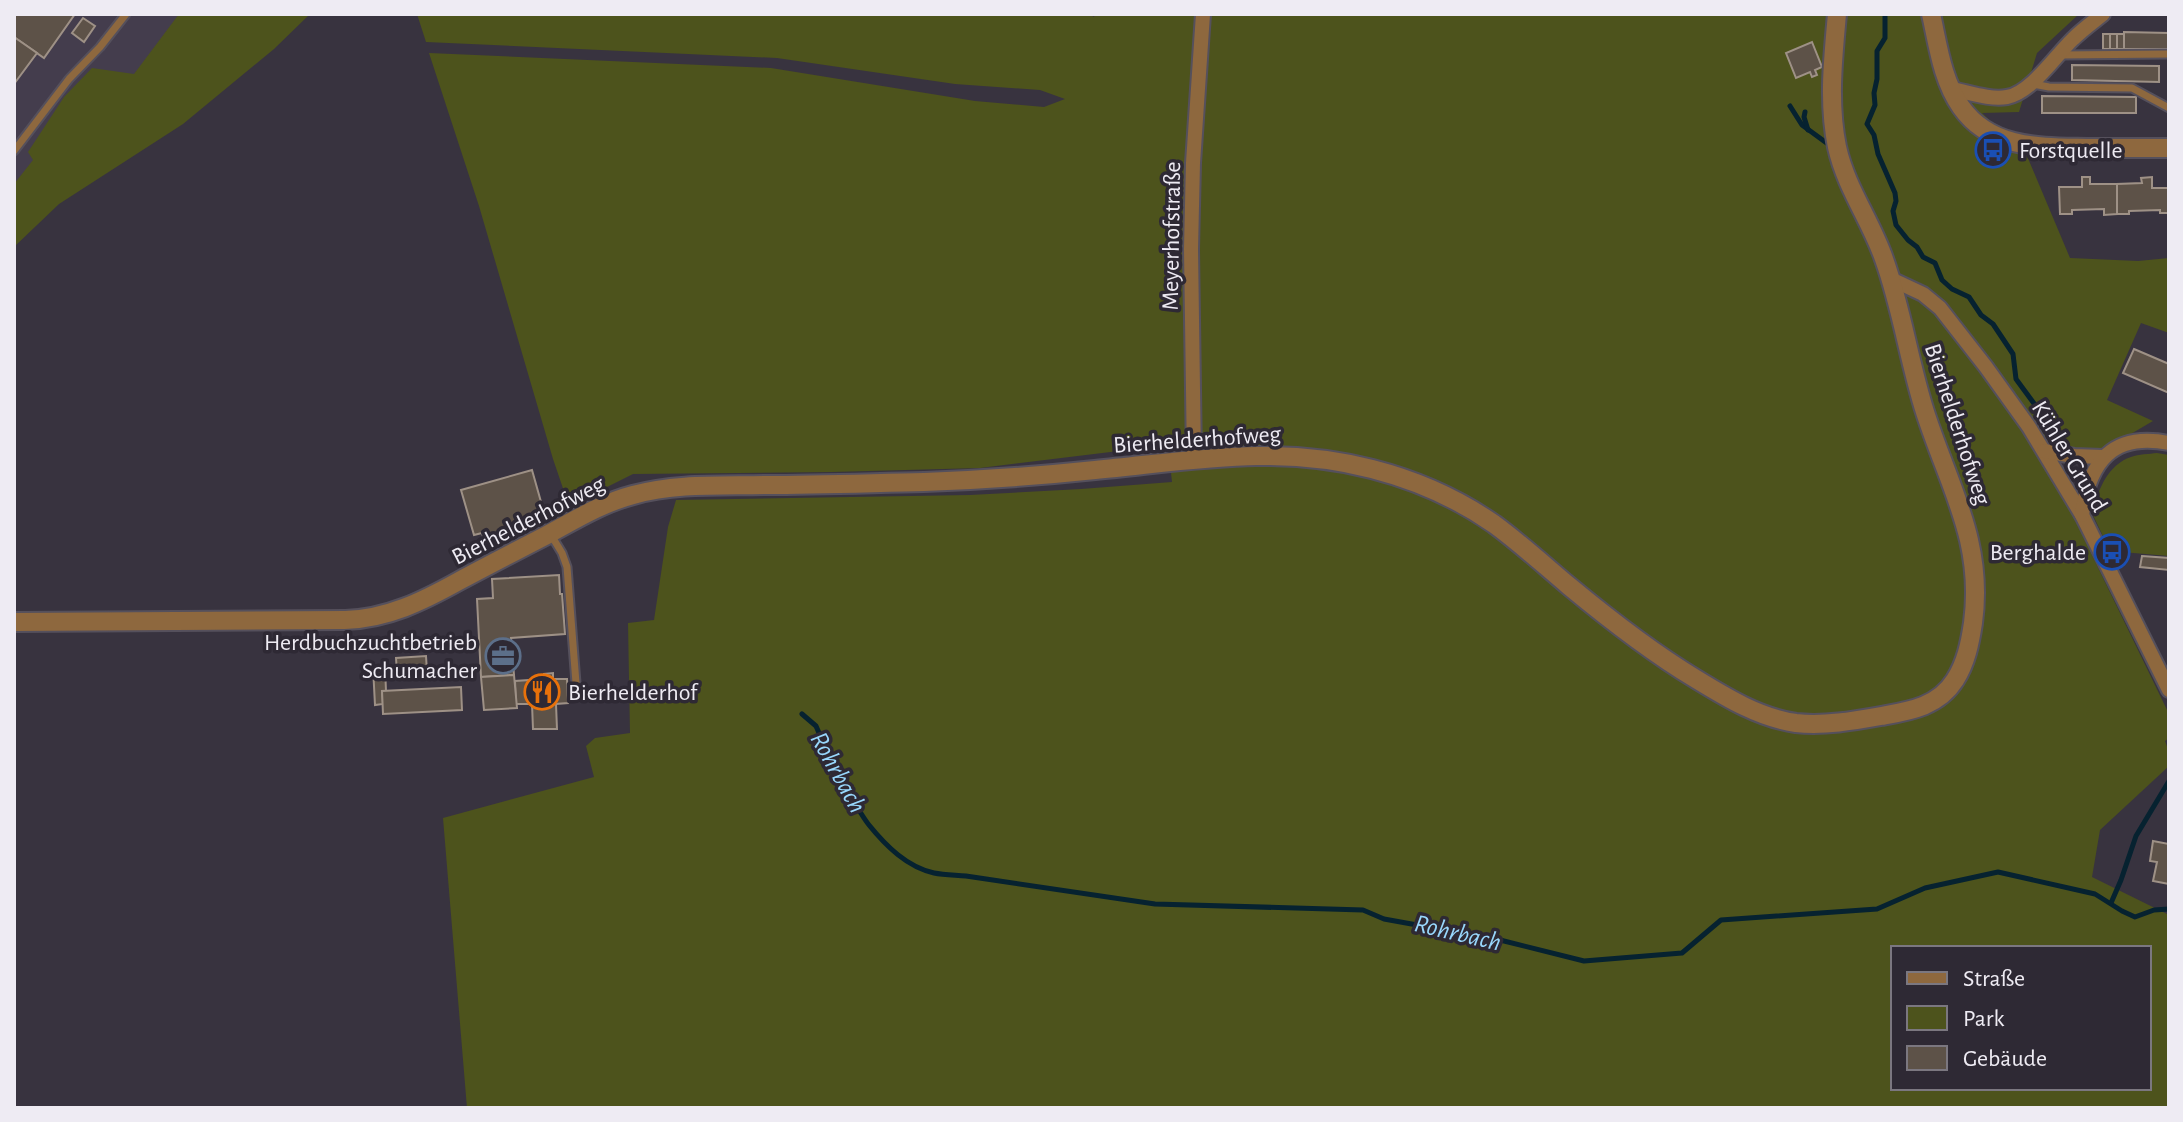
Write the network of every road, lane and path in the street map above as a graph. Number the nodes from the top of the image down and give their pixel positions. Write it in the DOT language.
graph roads {
  1 [pos="126,14"];
  2 [pos="1203,14"];
  3 [pos="1837,14"];
  4 [pos="1931,14"];
  5 [pos="2103,14"];
  6 [pos="2169,54"];
  7 [pos="2057,55"];
  8 [pos="2031,84"];
  9 [pos="1951,89"];
  10 [pos="2169,108"];
  11 [pos="2169,148"];
  12 [pos="14,151"];
  13 [pos="1891,279"];
  14 [pos="2169,443"];
  15 [pos="2044,451"];
  16 [pos="2103,457"];
  17 [pos="1194,459"];
  18 [pos="2082,515"];
  19 [pos="550,533"];
  20 [pos="14,622"];
  21 [pos="576,683"];
  22 [pos="2169,690"];
  1 -- 12 [label="lane"];
  2 -- 17 [label="street, Meyerhofstraße"];
  3 -- 13 [label="street, Bierhelderhofweg"];
  4 -- 9 [label="street"];
  5 -- 7 [label="street"];
  6 -- 7 [label="lane"];
  7 -- 8 [label="street"];
  8 -- 9 [label="street"];
  8 -- 10 [label="lane"];
  9 -- 11 [label="street"];
  13 -- 15 [label="street, Kühler Grund"];
  13 -- 17 [label="street, Bierhelderhofweg"];
  14 -- 16 [label="street"];
  15 -- 16 [label="street"];
  15 -- 18 [label="street, Kühler Grund"];
  16 -- 18 [label="street"];
  17 -- 19 [label="street, Bierhelderhofweg"];
  18 -- 22 [label="street, Kühler Grund"];
  19 -- 20 [label="street, Bierhelderhofweg"];
  19 -- 21 [label="lane"];
}
